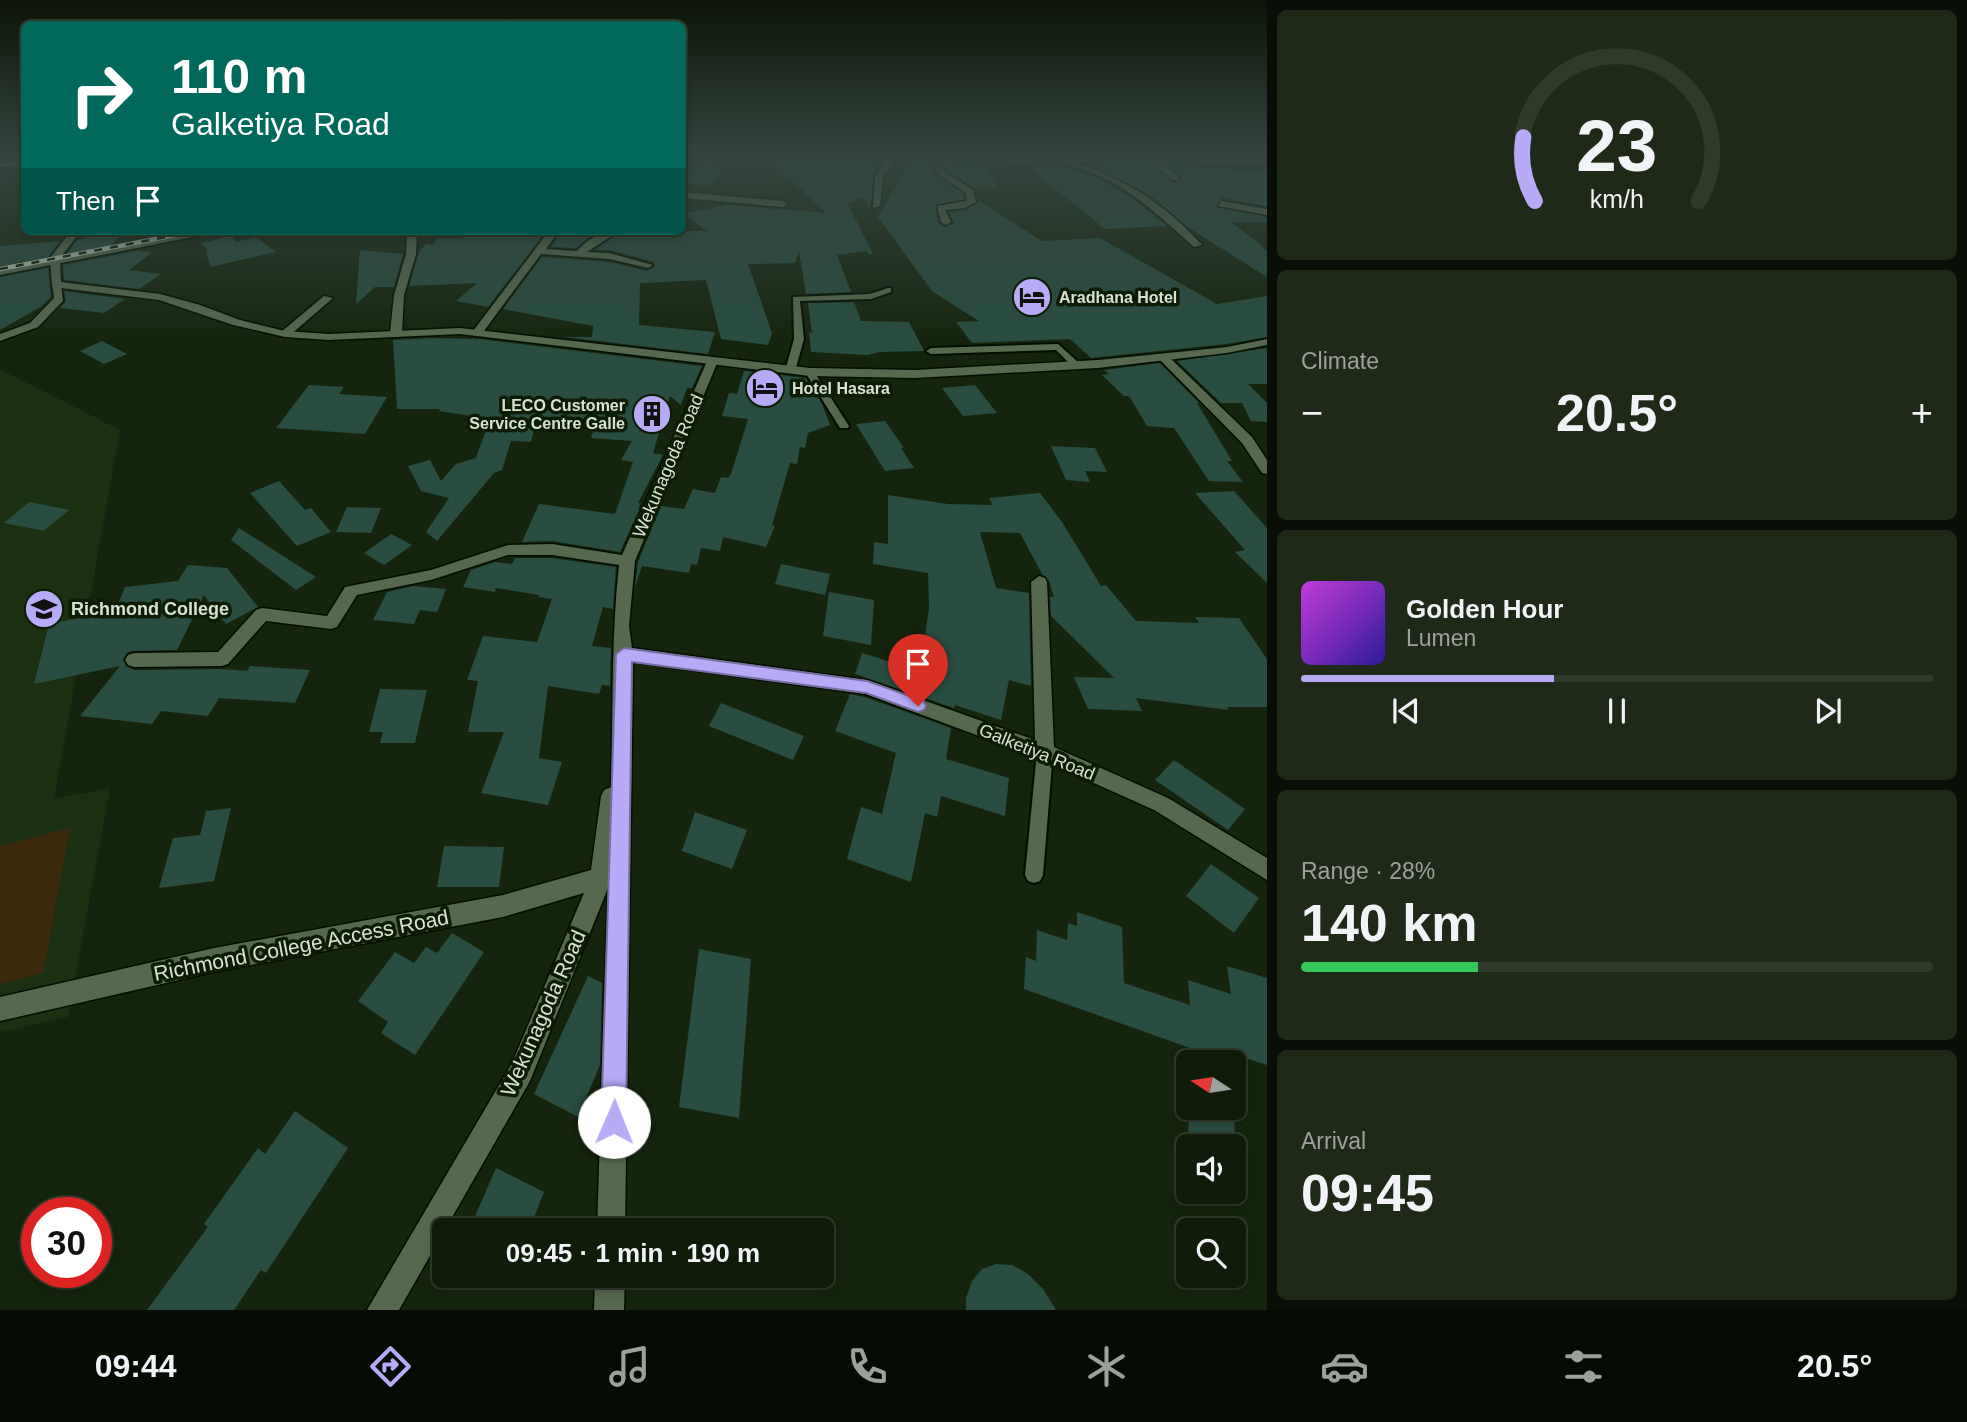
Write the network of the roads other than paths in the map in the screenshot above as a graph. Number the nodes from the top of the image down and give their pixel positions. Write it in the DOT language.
graph roads {
  1 [pos="1170,220"];
  2 [pos="73,235"];
  3 [pos="194,235"];
  4 [pos="412,235"];
  5 [pos="551,235"];
  6 [pos="606,235"];
  7 [pos="1197,245"];
  8 [pos="538,251"];
  9 [pos="581,253"];
  10 [pos="55,258"];
  11 [pos="648,265"];
  12 [pos="0,266"];
  13 [pos="0,272"];
  14 [pos="55,285"];
  15 [pos="888,290"];
  16 [pos="328,298"];
  17 [pos="396,333"];
  18 [pos="477,333"];
  19 [pos="285,334"];
  20 [pos="0,338"];
  21 [pos="1267,342"];
  22 [pos="931,351"];
  23 [pos="1164,358"];
  24 [pos="712,361"];
  25 [pos="1075,364"];
  26 [pos="790,371"];
  27 [pos="810,372"];
  28 [pos="844,426"];
  29 [pos="1267,470"];
  30 [pos="627,561"];
  31 [pos="1039,582"];
  32 [pos="624,654"];
  33 [pos="134,660"];
  34 [pos="623,688"];
  35 [pos="1045,752"];
  36 [pos="1267,870"];
  37 [pos="1034,876"];
  38 [pos="601,877"];
  39 [pos="0,1009"];
  40 [pos="611,1218"];
  41 [pos="610,1288"];
  42 [pos="382,1310"];
  43 [pos="609,1310"];
  1 -- 7 [label="street"];
  2 -- 10 [label="street"];
  3 -- 10 [label="street"];
  4 -- 17 [label="street"];
  5 -- 8 [label="street"];
  6 -- 9 [label="street"];
  8 -- 9 [label="street"];
  8 -- 18 [label="street"];
  9 -- 11 [label="street"];
  10 -- 12 [label="street"];
  10 -- 13 [label="street"];
  10 -- 14 [label="street"];
  14 -- 19 [label="street"];
  14 -- 20 [label="street"];
  15 -- 26 [label="lane"];
  16 -- 19 [label="street"];
  17 -- 18 [label="street"];
  17 -- 19 [label="street"];
  18 -- 24 [label="street"];
  21 -- 23 [label="street"];
  22 -- 25 [label="lane"];
  23 -- 25 [label="street"];
  23 -- 29 [label="street"];
  24 -- 26 [label="street"];
  24 -- 30 [label="street, Wekunagoda Road"];
  25 -- 27 [label="street"];
  26 -- 27 [label="street"];
  27 -- 28 [label="lane"];
  30 -- 32 [label="street, Wekunagoda Road"];
  30 -- 33 [label="street"];
  31 -- 35 [label="street"];
  32 -- 34 [label="street, Wekunagoda Road"];
  32 -- 35 [label="street, Galketiya Road"];
  34 -- 38 [label="street, Wekunagoda Road"];
  34 -- 40 [label="street"];
  35 -- 36 [label="street, Galketiya Road"];
  35 -- 37 [label="lane"];
  38 -- 39 [label="street, Richmond College Access Road"];
  38 -- 42 [label="street, Wekunagoda Road"];
  41 -- 43 [label="street"];
}
